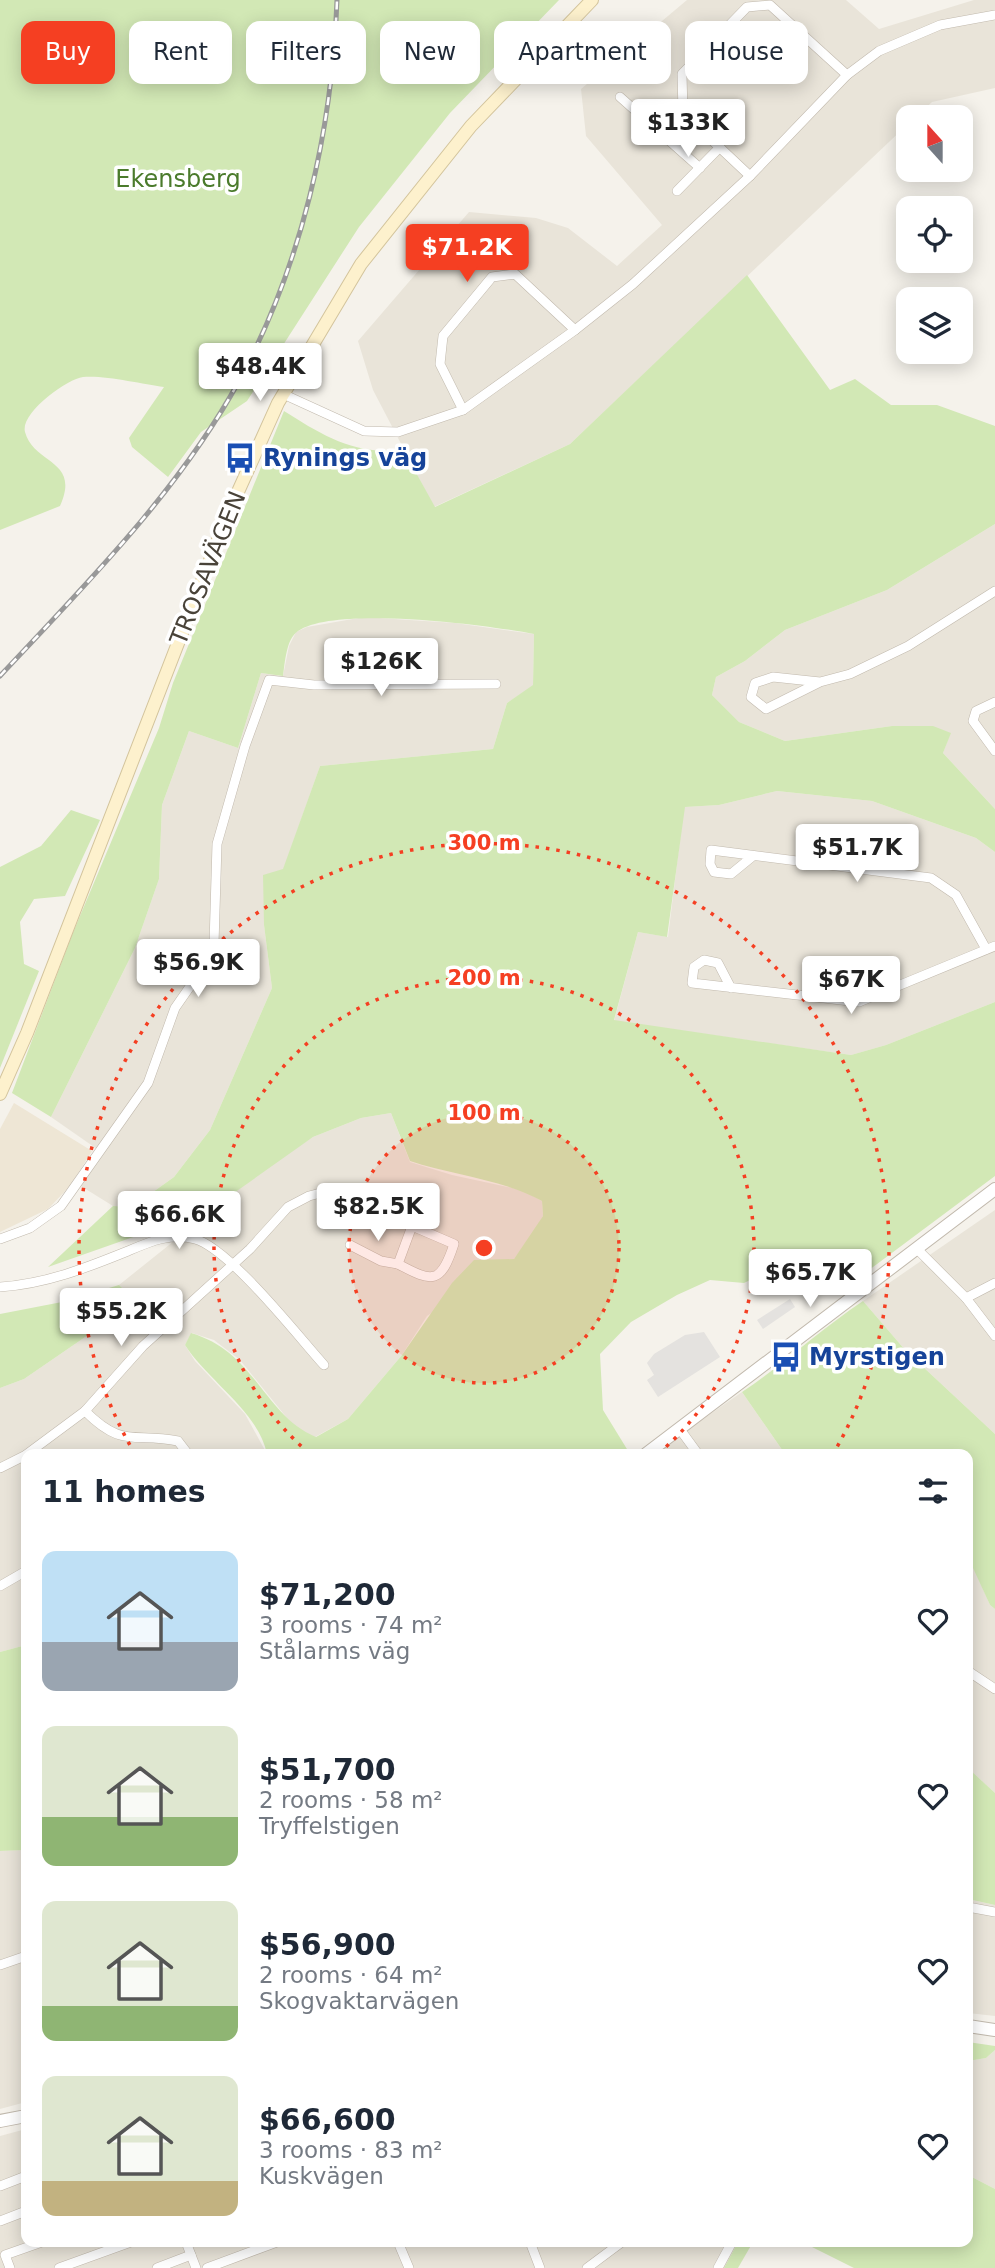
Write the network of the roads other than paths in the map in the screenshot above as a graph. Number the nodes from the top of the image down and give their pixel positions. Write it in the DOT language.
graph roads {
  1 [pos="592,0"];
  2 [pos="995,15"];
  3 [pos="847,75"];
  4 [pos="620,97"];
  5 [pos="720,147"];
  6 [pos="700,168"];
  7 [pos="750,176"];
  8 [pos="677,191"];
  9 [pos="575,330"];
  10 [pos="284,394"];
  11 [pos="463,410"];
  12 [pos="995,591"];
  13 [pos="820,682"];
  14 [pos="496,684"];
  15 [pos="995,702"];
  16 [pos="995,751"];
  17 [pos="753,856"];
  18 [pos="990,948"];
  19 [pos="731,988"];
  20 [pos="0,1094"];
  21 [pos="995,1189"];
  22 [pos="412,1226"];
  23 [pos="0,1239"];
  24 [pos="350,1245"];
  25 [pos="917,1249"];
  26 [pos="398,1264"];
  27 [pos="232,1265"];
  28 [pos="995,1283"];
  29 [pos="0,1287"];
  30 [pos="966,1298"];
  31 [pos="995,1336"];
  32 [pos="324,1365"];
  33 [pos="85,1411"];
  34 [pos="679,1428"];
  35 [pos="35,1449"];
  36 [pos="184,1449"];
  37 [pos="652,1449"];
  38 [pos="694,1449"];
  39 [pos="21,1458"];
  40 [pos="0,1468"];
  41 [pos="21,1575"];
  42 [pos="0,1586"];
  43 [pos="973,1674"];
  44 [pos="995,1689"];
  45 [pos="973,1908"];
  46 [pos="995,1912"];
  47 [pos="21,1958"];
  48 [pos="0,1965"];
  49 [pos="973,2027"];
  50 [pos="995,2030"];
  51 [pos="21,2117"];
  52 [pos="0,2122"];
  53 [pos="21,2178"];
  54 [pos="0,2186"];
  55 [pos="21,2213"];
  56 [pos="0,2221"];
  57 [pos="28,2247"];
  58 [pos="117,2247"];
  59 [pos="188,2247"];
  60 [pos="264,2247"];
  61 [pos="400,2247"];
  62 [pos="532,2247"];
  63 [pos="615,2247"];
  64 [pos="729,2247"];
  65 [pos="191,2255"];
  66 [pos="10,2268"];
  67 [pos="59,2268"];
  68 [pos="158,2268"];
  69 [pos="196,2268"];
  70 [pos="207,2268"];
  71 [pos="409,2268"];
  72 [pos="540,2268"];
  73 [pos="587,2268"];
  74 [pos="718,2268"];
  1 -- 10 [label="main road, TROSAVÄGEN"];
  2 -- 3 [label="street"];
  3 -- 5 [label="street"];
  3 -- 7 [label="street"];
  4 -- 6 [label="street"];
  5 -- 6 [label="street"];
  5 -- 7 [label="street"];
  6 -- 8 [label="street"];
  7 -- 9 [label="street"];
  9 -- 11 [label="street"];
  9 -- 11 [label="street"];
  10 -- 11 [label="street"];
  10 -- 20 [label="main road, TROSAVÄGEN"];
  12 -- 13 [label="street"];
  13 -- 13 [label="street"];
  14 -- 23 [label="street"];
  15 -- 16 [label="street"];
  17 -- 17 [label="street"];
  17 -- 18 [label="street"];
  18 -- 19 [label="street"];
  21 -- 25 [label="street"];
  22 -- 26 [label="street"];
  22 -- 26 [label="street"];
  22 -- 27 [label="street"];
  24 -- 26 [label="street"];
  25 -- 30 [label="street"];
  25 -- 34 [label="street"];
  27 -- 29 [label="street"];
  27 -- 32 [label="street"];
  27 -- 33 [label="street"];
  28 -- 30 [label="street"];
  30 -- 31 [label="street"];
  33 -- 35 [label="street"];
  33 -- 36 [label="street"];
  34 -- 37 [label="street"];
  34 -- 38 [label="street"];
  39 -- 40 [label="street"];
  41 -- 42 [label="street"];
  43 -- 44 [label="street"];
  45 -- 46 [label="street"];
  47 -- 48 [label="street"];
  49 -- 50 [label="street"];
  51 -- 52 [label="street"];
  53 -- 54 [label="street"];
  55 -- 56 [label="street"];
  57 -- 66 [label="street"];
  58 -- 67 [label="street"];
  59 -- 65 [label="street"];
  60 -- 70 [label="street"];
  61 -- 71 [label="street"];
  62 -- 72 [label="street"];
  63 -- 73 [label="street"];
  64 -- 74 [label="street"];
  65 -- 68 [label="street"];
  65 -- 69 [label="street"];
}
